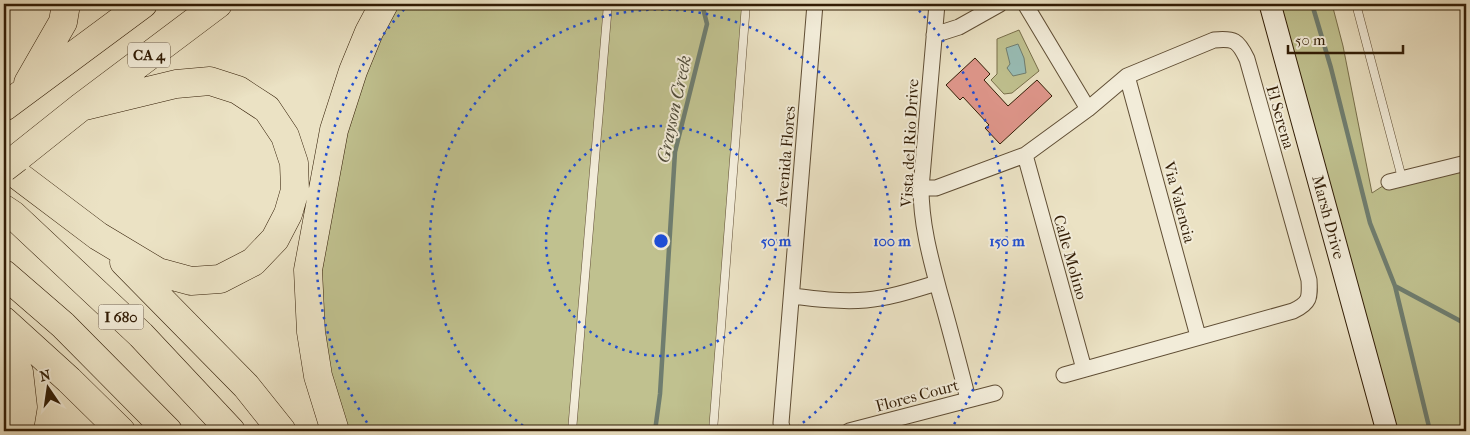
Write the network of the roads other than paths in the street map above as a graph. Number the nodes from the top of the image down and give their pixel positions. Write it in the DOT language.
graph roads {
  1 [pos="66,4"];
  2 [pos="143,4"];
  3 [pos="218,4"];
  4 [pos="384,4"];
  5 [pos="608,4"];
  6 [pos="746,4"];
  7 [pos="815,4"];
  8 [pos="937,4"];
  9 [pos="1000,4"];
  10 [pos="1026,4"];
  11 [pos="1270,4"];
  12 [pos="1356,4"];
  13 [pos="934,35"];
  14 [pos="1127,76"];
  15 [pos="12,100"];
  16 [pos="81,107"];
  17 [pos="1088,109"];
  18 [pos="1025,155"];
  19 [pos="1466,163"];
  20 [pos="8,164"];
  21 [pos="1395,180"];
  22 [pos="921,188"];
  23 [pos="4,209"];
  24 [pos="98,236"];
  25 [pos="4,274"];
  26 [pos="938,283"];
  27 [pos="792,296"];
  28 [pos="4,321"];
  29 [pos="1198,336"];
  30 [pos="4,344"];
  31 [pos="1084,369"];
  32 [pos="1064,375"];
  33 [pos="995,393"];
  34 [pos="968,399"];
  35 [pos="20,431"];
  36 [pos="121,431"];
  37 [pos="168,431"];
  38 [pos="231,431"];
  39 [pos="282,431"];
  40 [pos="335,431"];
  41 [pos="572,431"];
  42 [pos="713,431"];
  43 [pos="783,431"];
  44 [pos="849,431"];
  45 [pos="1387,431"];
  1 -- 15 [label="highway"];
  2 -- 15 [label="highway, CA 4"];
  3 -- 16 [label="highway, CA 4"];
  4 -- 40 [label="highway"];
  5 -- 41 [label="lane"];
  6 -- 42 [label="lane"];
  7 -- 27 [label="street, Avenida Flores"];
  8 -- 13 [label="street, Vista del Rio Drive"];
  9 -- 13 [label="street"];
  10 -- 17 [label="street"];
  11 -- 45 [label="street, Marsh Drive"];
  12 -- 21 [label="lane"];
  13 -- 22 [label="street, Vista del Rio Drive"];
  14 -- 17 [label="street, El Serena"];
  14 -- 29 [label="street, Via Valencia"];
  14 -- 29 [label="street, El Serena"];
  16 -- 20 [label="highway, CA 4"];
  16 -- 24 [label="highway"];
  17 -- 18 [label="street, El Serena"];
  18 -- 22 [label="street, El Serena"];
  18 -- 31 [label="street, Calle Molino"];
  19 -- 21 [label="street"];
  20 -- 24 [label="highway"];
  22 -- 26 [label="street, Vista del Rio Drive"];
  23 -- 38 [label="highway, I 680"];
  24 -- 39 [label="highway"];
  25 -- 37 [label="highway, I 680"];
  26 -- 27 [label="street"];
  26 -- 34 [label="street, Vista del Rio Drive"];
  27 -- 43 [label="street, Avenida Flores"];
  28 -- 36 [label="highway"];
  29 -- 31 [label="street, El Serena"];
  30 -- 35 [label="highway"];
  31 -- 32 [label="street, El Serena"];
  33 -- 34 [label="street, Flores Court"];
  34 -- 44 [label="street, Flores Court"];
}
